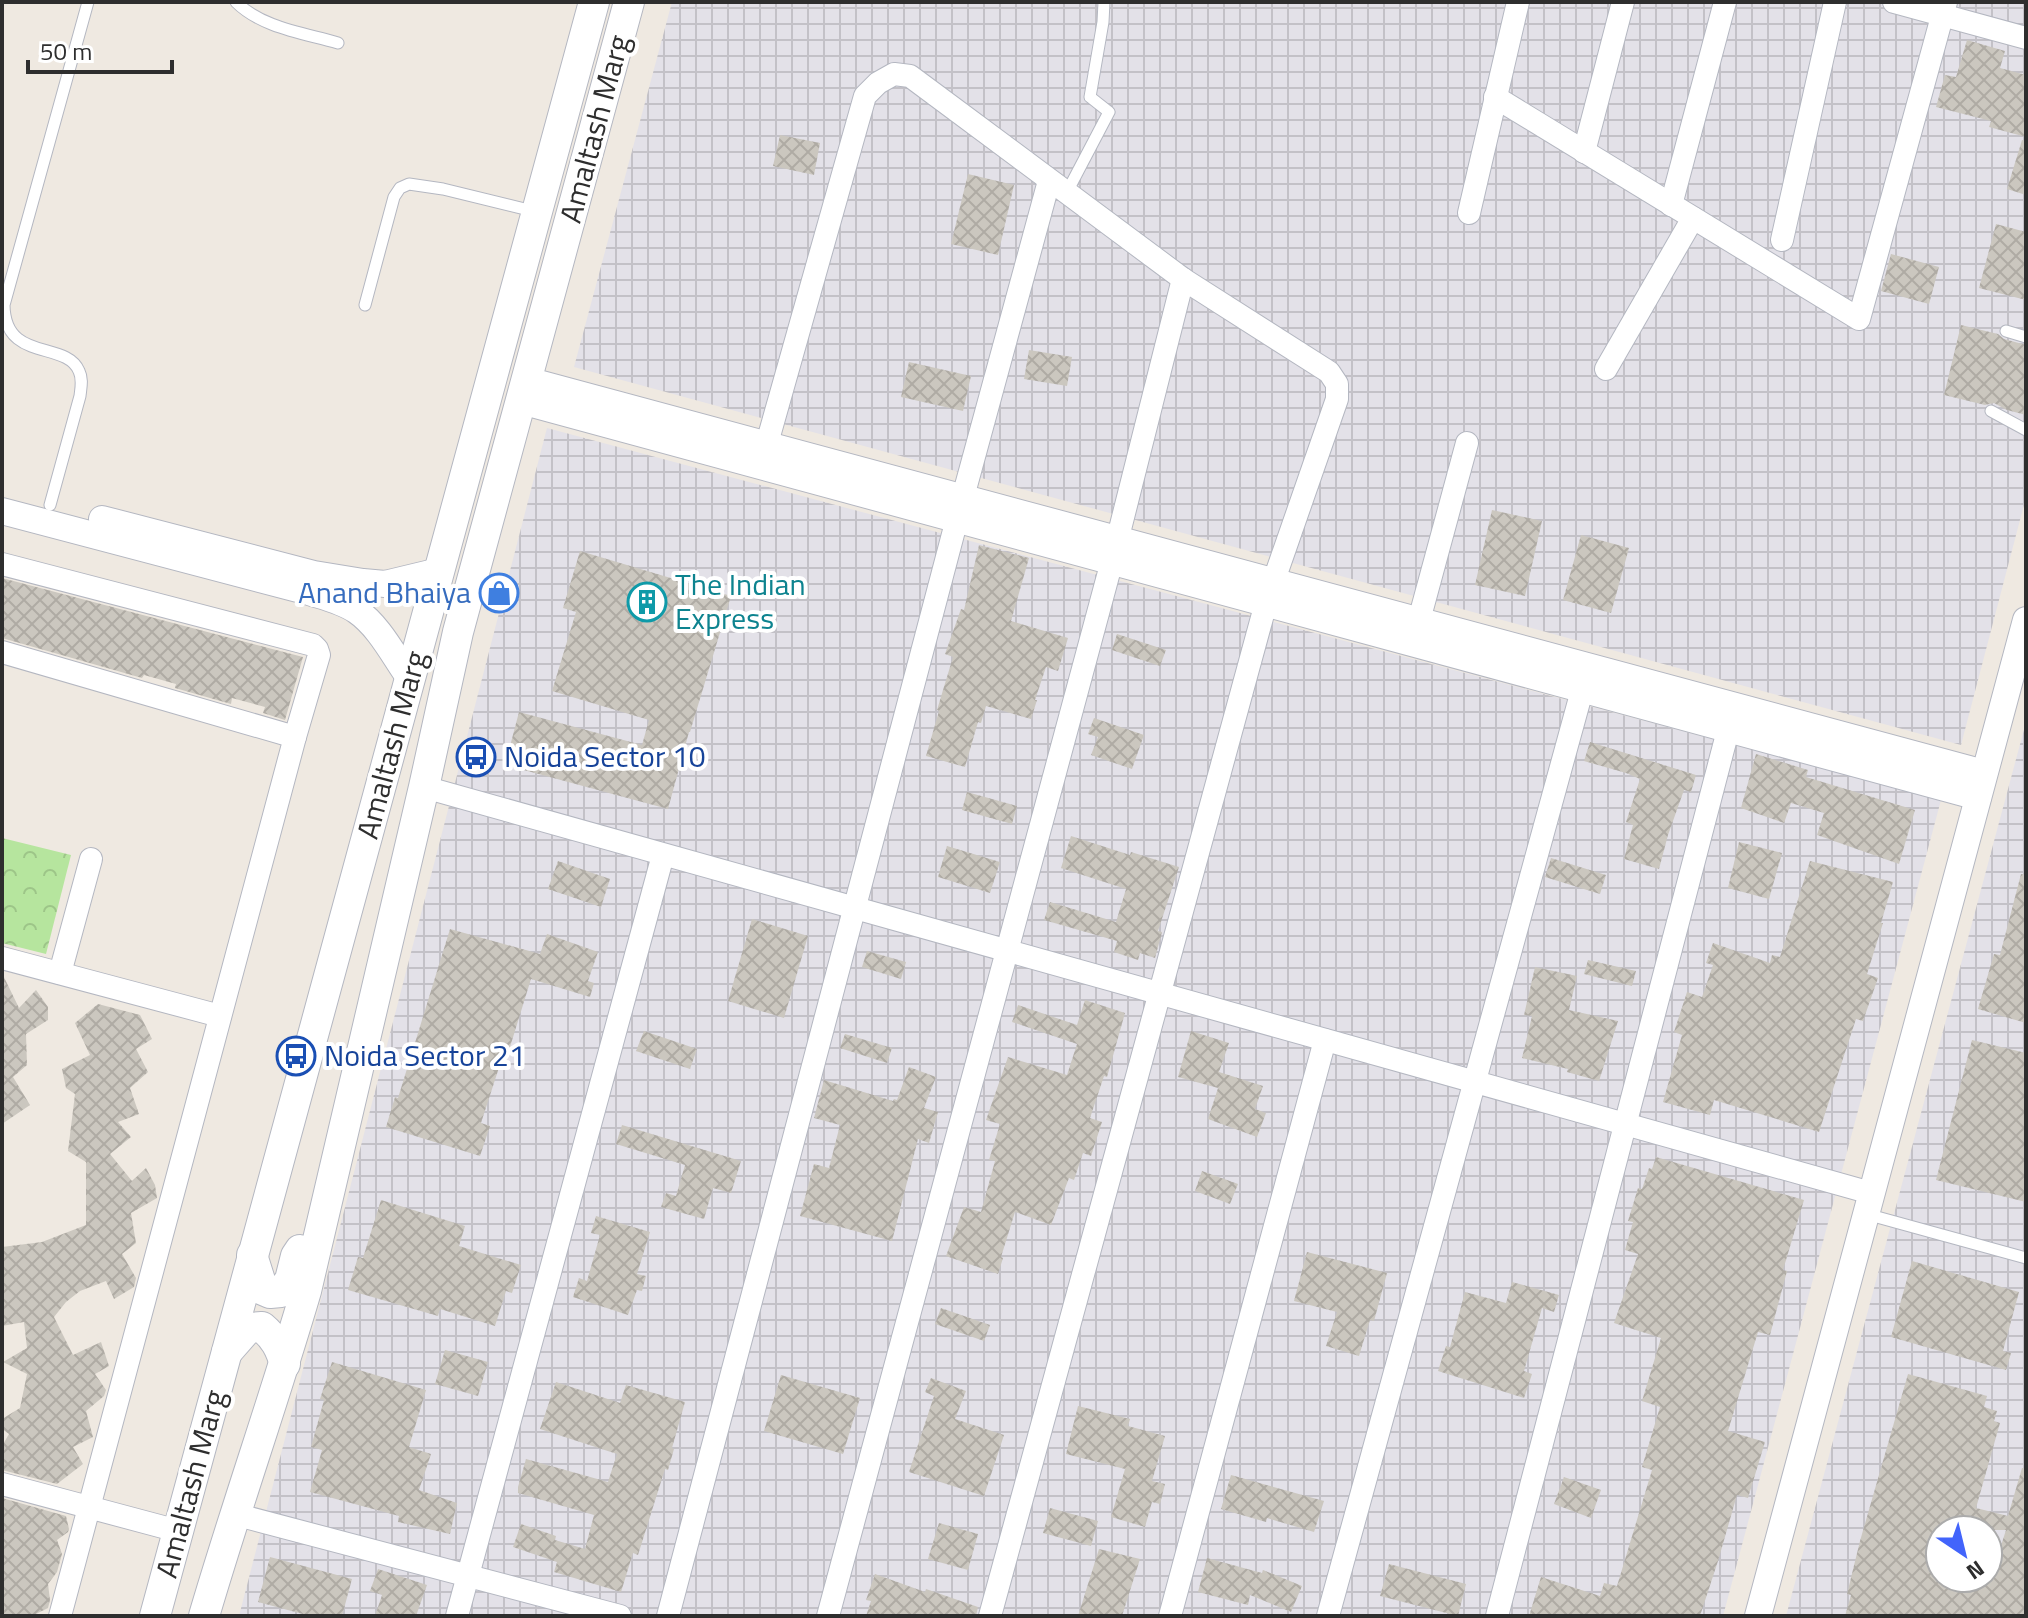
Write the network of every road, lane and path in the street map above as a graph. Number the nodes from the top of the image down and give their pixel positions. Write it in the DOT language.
graph roads {
  1 [pos="88,2"];
  2 [pos="236,2"];
  3 [pos="594,2"];
  4 [pos="629,2"];
  5 [pos="1104,2"];
  6 [pos="1518,2"];
  7 [pos="1623,2"];
  8 [pos="1725,2"];
  9 [pos="1835,2"];
  10 [pos="1894,2"];
  11 [pos="1944,9"];
  12 [pos="2026,38"];
  13 [pos="338,43"];
  14 [pos="1495,97"];
  15 [pos="1584,152"];
  16 [pos="1058,187"];
  17 [pos="1671,205"];
  18 [pos="538,212"];
  19 [pos="1469,213"];
  20 [pos="1693,218"];
  21 [pos="1782,240"];
  22 [pos="1183,279"];
  23 [pos="365,305"];
  24 [pos="2006,331"];
  25 [pos="2026,337"];
  26 [pos="1606,369"];
  27 [pos="524,390"];
  28 [pos="1991,411"];
  29 [pos="2026,430"];
  30 [pos="1467,443"];
  31 [pos="764,455"];
  32 [pos="2,493"];
  33 [pos="50,505"];
  34 [pos="960,508"];
  35 [pos="2,511"];
  36 [pos="1115,550"];
  37 [pos="190,551"];
  38 [pos="2,564"];
  39 [pos="439,571"];
  40 [pos="375,584"];
  41 [pos="1269,592"];
  42 [pos="363,616"];
  43 [pos="2026,620"];
  44 [pos="1416,632"];
  45 [pos="2,652"];
  46 [pos="409,677"];
  47 [pos="1586,678"];
  48 [pos="1732,718"];
  49 [pos="295,737"];
  50 [pos="1981,785"];
  51 [pos="424,787"];
  52 [pos="663,855"];
  53 [pos="91,859"];
  54 [pos="854,909"];
  55 [pos="1007,951"];
  56 [pos="2,958"];
  57 [pos="60,973"];
  58 [pos="1160,994"];
  59 [pos="220,1016"];
  60 [pos="1325,1040"];
  61 [pos="1475,1082"];
  62 [pos="1626,1124"];
  63 [pos="1869,1203"];
  64 [pos="320,1234"];
  65 [pos="252,1255"];
  66 [pos="2026,1258"];
  67 [pos="227,1352"];
  68 [pos="285,1364"];
  69 [pos="2,1484"];
  70 [pos="89,1507"];
  71 [pos="234,1514"];
  72 [pos="178,1531"];
  73 [pos="468,1575"];
  74 [pos="60,1616"];
  75 [pos="155,1616"];
  76 [pos="204,1616"];
  77 [pos="457,1616"];
  78 [pos="620,1616"];
  79 [pos="668,1616"];
  80 [pos="828,1616"];
  81 [pos="990,1616"];
  82 [pos="1170,1616"];
  83 [pos="1328,1616"];
  84 [pos="1497,1616"];
  85 [pos="1758,1616"];
  1 -- 33 [label="lane"];
  2 -- 13 [label="lane"];
  3 -- 18 [label="main road, Amaltash Marg"];
  4 -- 27 [label="main road, Amaltash Marg"];
  5 -- 16 [label="lane"];
  6 -- 14 [label="street"];
  7 -- 15 [label="street"];
  8 -- 17 [label="street"];
  9 -- 21 [label="street"];
  10 -- 11 [label="street"];
  11 -- 12 [label="street"];
  11 -- 20 [label="street"];
  14 -- 15 [label="street"];
  14 -- 19 [label="street"];
  15 -- 17 [label="street"];
  16 -- 22 [label="street"];
  16 -- 31 [label="street"];
  16 -- 34 [label="street"];
  17 -- 20 [label="street"];
  18 -- 23 [label="lane"];
  18 -- 39 [label="main road, Amaltash Marg"];
  20 -- 26 [label="street"];
  22 -- 36 [label="street"];
  22 -- 41 [label="street"];
  24 -- 25 [label="lane"];
  27 -- 31 [label="street"];
  27 -- 51 [label="main road, Amaltash Marg"];
  28 -- 29 [label="lane"];
  30 -- 44 [label="street"];
  31 -- 34 [label="street"];
  32 -- 33 [label="street"];
  33 -- 37 [label="street"];
  34 -- 36 [label="street"];
  34 -- 54 [label="street"];
  35 -- 37 [label="street"];
  36 -- 41 [label="street"];
  36 -- 55 [label="street"];
  37 -- 40 [label="street"];
  37 -- 42 [label="street"];
  38 -- 49 [label="street"];
  39 -- 40 [label="street"];
  39 -- 46 [label="main road, Amaltash Marg"];
  40 -- 42 [label="street"];
  41 -- 44 [label="street"];
  41 -- 58 [label="street"];
  42 -- 46 [label="street"];
  43 -- 50 [label="street"];
  44 -- 47 [label="street"];
  45 -- 49 [label="street"];
  46 -- 65 [label="main road, Amaltash Marg"];
  47 -- 48 [label="street"];
  47 -- 61 [label="street"];
  48 -- 50 [label="street"];
  48 -- 62 [label="street"];
  49 -- 59 [label="street"];
  50 -- 63 [label="street"];
  51 -- 52 [label="street"];
  51 -- 64 [label="main road, Amaltash Marg"];
  52 -- 54 [label="street"];
  52 -- 73 [label="street"];
  53 -- 57 [label="street"];
  54 -- 55 [label="street"];
  54 -- 79 [label="street"];
  55 -- 58 [label="street"];
  55 -- 80 [label="street"];
  56 -- 57 [label="street"];
  57 -- 59 [label="street"];
  58 -- 60 [label="street"];
  58 -- 81 [label="street"];
  59 -- 70 [label="street"];
  60 -- 61 [label="street"];
  60 -- 82 [label="street"];
  61 -- 62 [label="street"];
  61 -- 83 [label="street"];
  62 -- 63 [label="street"];
  62 -- 84 [label="street"];
  63 -- 66 [label="lane"];
  63 -- 85 [label="street"];
  64 -- 65 [label="main road, Amaltash Marg"];
  64 -- 68 [label="main road, Amaltash Marg"];
  65 -- 67 [label="main road, Amaltash Marg"];
  67 -- 68 [label="main road, Amaltash Marg"];
  67 -- 72 [label="main road, Amaltash Marg"];
  68 -- 71 [label="main road, Amaltash Marg"];
  69 -- 70 [label="street"];
  70 -- 72 [label="street"];
  70 -- 74 [label="street"];
  71 -- 73 [label="street"];
  71 -- 76 [label="main road, Amaltash Marg"];
  72 -- 75 [label="main road, Amaltash Marg"];
  73 -- 77 [label="street"];
  73 -- 78 [label="street"];
}
